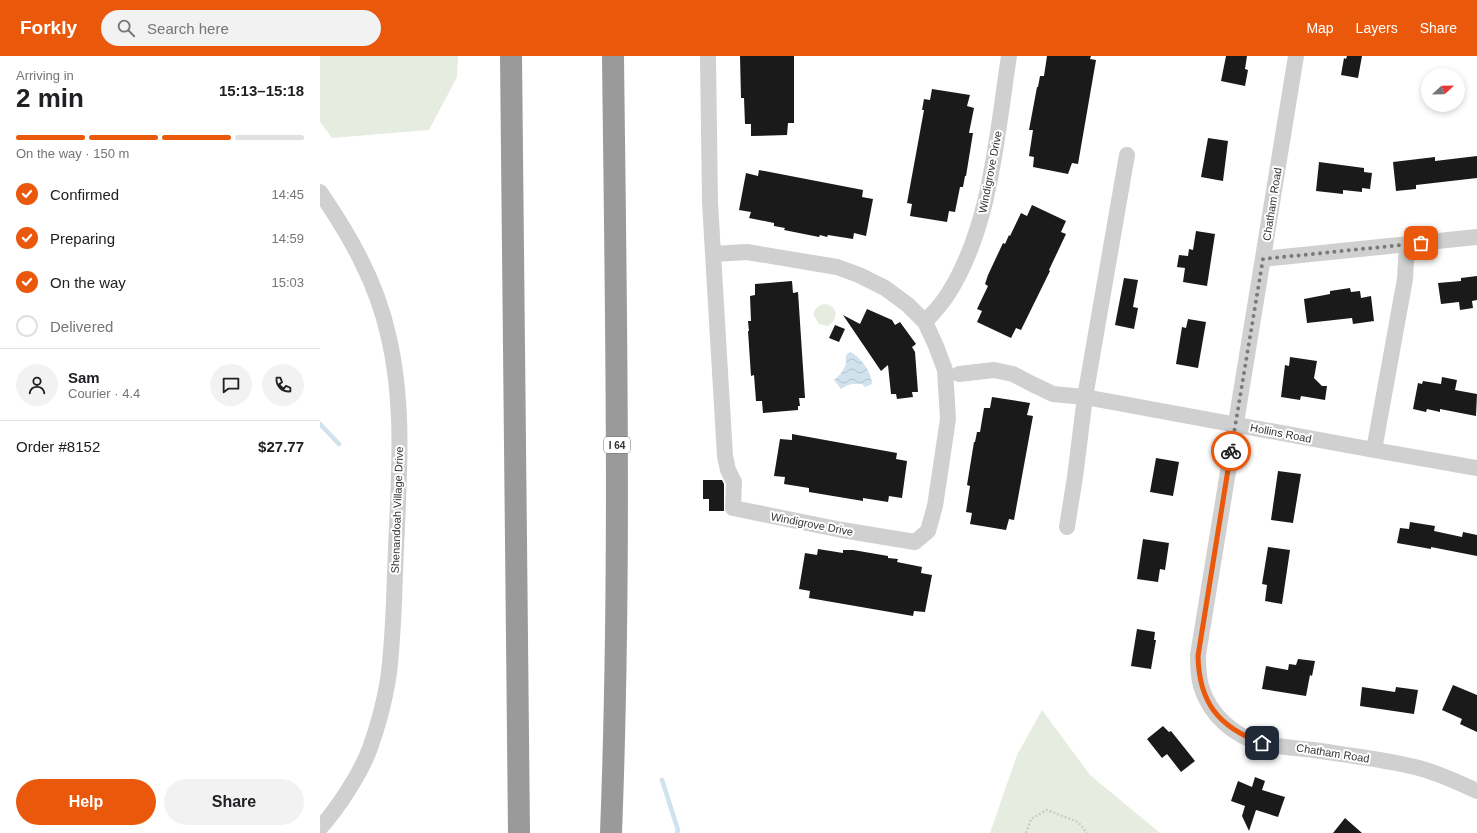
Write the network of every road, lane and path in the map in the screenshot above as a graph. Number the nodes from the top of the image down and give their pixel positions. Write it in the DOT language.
graph roads {
  1 [pos="511,56"];
  2 [pos="613,56"];
  3 [pos="708,56"];
  4 [pos="1009,56"];
  5 [pos="1296,56"];
  6 [pos="1127,155"];
  7 [pos="320,192"];
  8 [pos="1477,237"];
  9 [pos="1407,244"];
  10 [pos="713,254"];
  11 [pos="1263,259"];
  12 [pos="925,322"];
  13 [pos="959,374"];
  14 [pos="1085,397"];
  15 [pos="1235,424"];
  16 [pos="1374,450"];
  17 [pos="1477,468"];
  18 [pos="1067,527"];
  19 [pos="1477,791"];
  20 [pos="320,828"];
  21 [pos="519,833"];
  22 [pos="611,833"];
  23 [pos="1026,833"];
  24 [pos="1088,833"];
  1 -- 21 [label="highway"];
  2 -- 22 [label="highway, I 64"];
  3 -- 10 [label="street, Windigrove Drive"];
  4 -- 12 [label="street, Windigrove Drive"];
  5 -- 11 [label="street, Chatham Road"];
  6 -- 14 [label="street"];
  7 -- 20 [label="street, Shenandoah Village Drive"];
  8 -- 9 [label="street"];
  9 -- 11 [label="street"];
  9 -- 16 [label="street"];
  10 -- 12 [label="street, Windigrove Drive"];
  10 -- 12 [label="street, Windigrove Drive"];
  11 -- 15 [label="street, Chatham Road"];
  13 -- 14 [label="street, Hollins Road"];
  14 -- 15 [label="street, Hollins Road"];
  14 -- 18 [label="street"];
  15 -- 16 [label="street, Hollins Road"];
  15 -- 19 [label="street, Chatham Road"];
  16 -- 17 [label="street, Hollins Road"];
  23 -- 24 [label="path"];
}
